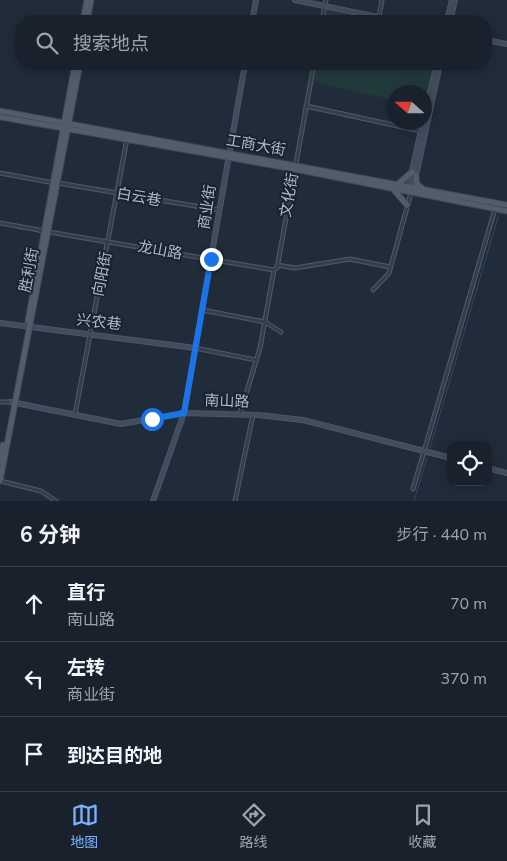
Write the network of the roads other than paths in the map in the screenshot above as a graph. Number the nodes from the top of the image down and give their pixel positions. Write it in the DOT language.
graph roads {
  1 [pos="89,0"];
  2 [pos="256,0"];
  3 [pos="295,0"];
  4 [pos="326,0"];
  5 [pos="382,0"];
  6 [pos="453,0"];
  7 [pos="324,6"];
  8 [pos="85,15"];
  9 [pos="88,15"];
  10 [pos="253,15"];
  11 [pos="323,15"];
  12 [pos="369,15"];
  13 [pos="379,15"];
  14 [pos="449,15"];
  15 [pos="492,41"];
  16 [pos="507,44"];
  17 [pos="74,70"];
  18 [pos="79,70"];
  19 [pos="244,70"];
  20 [pos="313,70"];
  21 [pos="436,70"];
  22 [pos="437,70"];
  23 [pos="432,87"];
  24 [pos="306,106"];
  25 [pos="0,111"];
  26 [pos="0,117"];
  27 [pos="67,123"];
  28 [pos="387,123"];
  29 [pos="66,129"];
  30 [pos="421,130"];
  31 [pos="127,137"];
  32 [pos="228,155"];
  33 [pos="294,167"];
  34 [pos="0,173"];
  35 [pos="414,174"];
  36 [pos="56,183"];
  37 [pos="397,185"];
  38 [pos="390,188"];
  39 [pos="410,190"];
  40 [pos="426,191"];
  41 [pos="117,193"];
  42 [pos="407,205"];
  43 [pos="507,205"];
  44 [pos="495,208"];
  45 [pos="219,210"];
  46 [pos="507,211"];
  47 [pos="0,223"];
  48 [pos="47,232"];
  49 [pos="108,241"];
  50 [pos="211,259"];
  51 [pos="390,267"];
  52 [pos="276,268"];
  53 [pos="372,290"];
  54 [pos="202,310"];
  55 [pos="265,322"];
  56 [pos="0,323"];
  57 [pos="29,327"];
  58 [pos="281,332"];
  59 [pos="90,334"];
  60 [pos="195,348"];
  61 [pos="256,360"];
  62 [pos="0,402"];
  63 [pos="13,402"];
  64 [pos="184,413"];
  65 [pos="75,414"];
  66 [pos="240,414"];
  67 [pos="253,415"];
  68 [pos="424,451"];
  69 [pos="447,457"];
  70 [pos="0,461"];
  71 [pos="492,469"];
  72 [pos="507,473"];
  73 [pos="0,481"];
  74 [pos="413,489"];
  75 [pos="56,501"];
  76 [pos="153,501"];
  77 [pos="235,501"];
  1 -- 8 [label="main road"];
  1 -- 9 [label="main road"];
  2 -- 10 [label="street"];
  3 -- 7 [label="street"];
  4 -- 7 [label="street"];
  5 -- 13 [label="street"];
  6 -- 14 [label="street"];
  7 -- 11 [label="street"];
  7 -- 12 [label="street"];
  15 -- 16 [label="street"];
  17 -- 27 [label="main road, 胜利街"];
  18 -- 27 [label="main road, 胜利街"];
  19 -- 32 [label="street, 商业街"];
  20 -- 24 [label="street, 文化街"];
  21 -- 23 [label="street"];
  22 -- 35 [label="street"];
  24 -- 28 [label="street"];
  24 -- 33 [label="street, 文化街"];
  25 -- 27 [label="main road, 工商大街"];
  26 -- 29 [label="main road, 工商大街"];
  27 -- 29 [label="main road, 胜利街"];
  27 -- 31 [label="main road, 工商大街"];
  29 -- 31 [label="main road, 工商大街"];
  29 -- 36 [label="main road, 胜利街"];
  30 -- 35 [label="street"];
  31 -- 32 [label="main road, 工商大街"];
  31 -- 41 [label="street, 向阳街"];
  32 -- 33 [label="main road, 工商大街"];
  32 -- 45 [label="street, 商业街"];
  33 -- 37 [label="main road, 工商大街"];
  33 -- 38 [label="main road, 工商大街"];
  33 -- 52 [label="street, 文化街"];
  34 -- 36 [label="street, 白云巷"];
  35 -- 37 [label="main road"];
  35 -- 39 [label="street"];
  35 -- 40 [label="main road"];
  36 -- 41 [label="street, 白云巷"];
  36 -- 48 [label="main road, 胜利街"];
  37 -- 39 [label="main road, 工商大街"];
  38 -- 39 [label="main road, 工商大街"];
  38 -- 42 [label="main road"];
  39 -- 40 [label="main road, 工商大街"];
  39 -- 42 [label="street"];
  39 -- 44 [label="main road, 工商大街"];
  40 -- 43 [label="main road, 工商大街"];
  41 -- 45 [label="street, 白云巷"];
  41 -- 49 [label="street, 向阳街"];
  42 -- 51 [label="street"];
  44 -- 46 [label="main road, 工商大街"];
  44 -- 68 [label="street"];
  45 -- 50 [label="street, 商业街"];
  47 -- 48 [label="street, 龙山路"];
  48 -- 49 [label="street, 龙山路"];
  48 -- 57 [label="main road, 胜利街"];
  49 -- 50 [label="street, 龙山路"];
  49 -- 59 [label="street, 向阳街"];
  50 -- 52 [label="street, 龙山路"];
  50 -- 54 [label="street, 商业街"];
  51 -- 52 [label="street, 龙山路"];
  51 -- 53 [label="street"];
  52 -- 55 [label="street, 文化街"];
  54 -- 55 [label="street"];
  54 -- 60 [label="street, 商业街"];
  55 -- 58 [label="street"];
  55 -- 61 [label="street, 文化街"];
  56 -- 57 [label="street, 兴农巷"];
  57 -- 59 [label="street, 兴农巷"];
  57 -- 63 [label="main road, 胜利街"];
  59 -- 60 [label="street, 兴农巷"];
  59 -- 65 [label="street, 向阳街"];
  60 -- 61 [label="street"];
  60 -- 64 [label="street, 商业街"];
  61 -- 66 [label="street, 文化街"];
  62 -- 63 [label="street, 南山路"];
  63 -- 65 [label="street, 南山路"];
  63 -- 70 [label="main road, 胜利街"];
  63 -- 73 [label="main road, 胜利街"];
  64 -- 65 [label="street, 南山路"];
  64 -- 66 [label="street, 南山路"];
  64 -- 76 [label="street, 商业街"];
  66 -- 67 [label="street, 南山路"];
  67 -- 68 [label="street, 南山路"];
  67 -- 77 [label="street"];
  68 -- 69 [label="street, 南山路"];
  68 -- 74 [label="street"];
  71 -- 72 [label="street"];
  73 -- 75 [label="street"];
}
